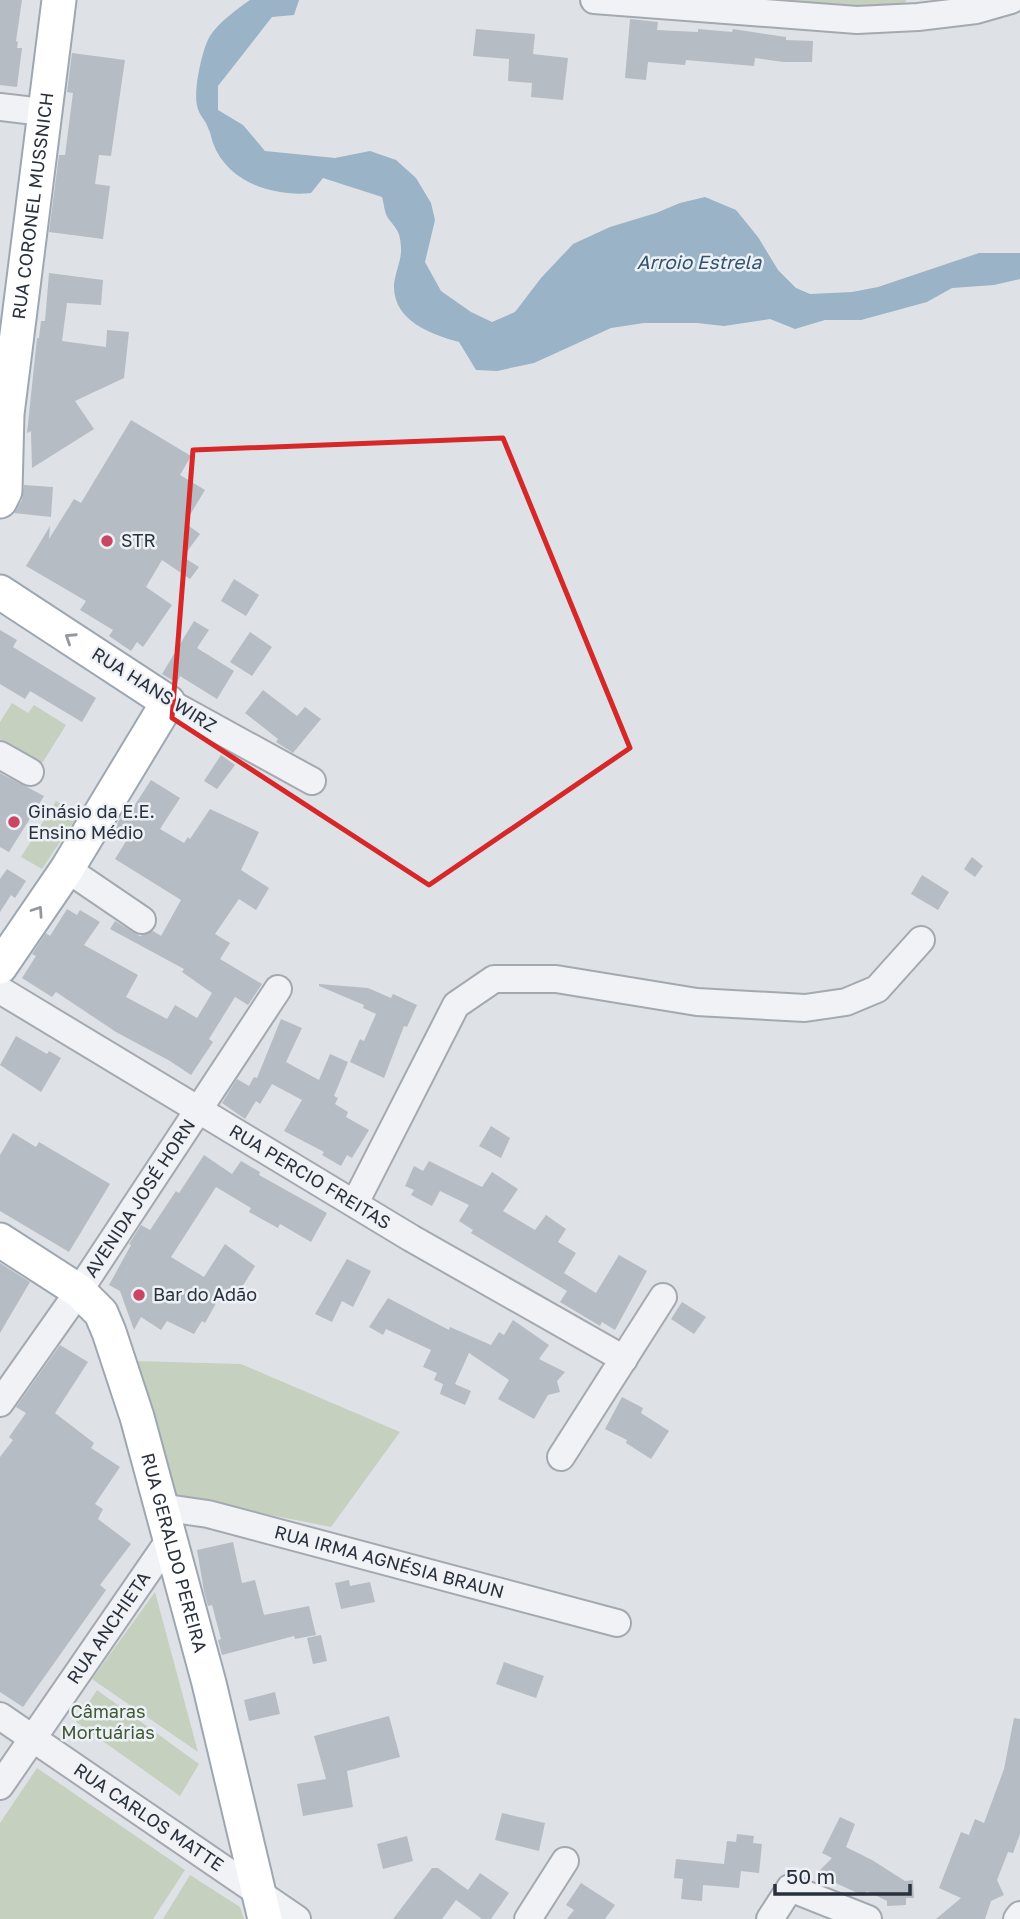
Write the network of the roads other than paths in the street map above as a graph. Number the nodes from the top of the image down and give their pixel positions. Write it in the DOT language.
graph roads {
  1 [pos="59,0"];
  2 [pos="594,0"];
  3 [pos="1011,0"];
  4 [pos="0,107"];
  5 [pos="43,112"];
  6 [pos="9,313"];
  7 [pos="4,426"];
  8 [pos="2,491"];
  9 [pos="0,592"];
  10 [pos="168,702"];
  11 [pos="0,755"];
  12 [pos="30,772"];
  13 [pos="312,781"];
  14 [pos="67,869"];
  15 [pos="142,920"];
  16 [pos="922,940"];
  17 [pos="0,967"];
  18 [pos="278,989"];
  19 [pos="0,990"];
  20 [pos="199,1110"];
  21 [pos="355,1203"];
  22 [pos="0,1240"];
  23 [pos="79,1291"];
  24 [pos="663,1297"];
  25 [pos="624,1359"];
  26 [pos="0,1404"];
  27 [pos="561,1457"];
  28 [pos="160,1507"];
  29 [pos="170,1539"];
  30 [pos="617,1623"];
  31 [pos="0,1716"];
  32 [pos="33,1738"];
  33 [pos="0,1786"];
  34 [pos="565,1861"];
  35 [pos="263,1907"];
  36 [pos="297,1919"];
  37 [pos="528,1919"];
  38 [pos="769,1919"];
  39 [pos="868,1919"];
  1 -- 5 [label="main road, RUA CORONEL MUSSNICH"];
  2 -- 3 [label="street"];
  4 -- 5 [label="street"];
  5 -- 6 [label="main road, RUA CORONEL MUSSNICH"];
  6 -- 7 [label="main road, RUA CORONEL MUSSNICH"];
  7 -- 8 [label="main road, RUA CORONEL MUSSNICH"];
  10 -- 9 [label="main road, RUA HANS WIRZ, one-way"];
  10 -- 13 [label="street, RUA HANS WIRZ"];
  10 -- 14 [label="main road"];
  11 -- 12 [label="street"];
  14 -- 15 [label="street"];
  17 -- 14 [label="main road, one-way"];
  16 -- 21 [label="street"];
  18 -- 20 [label="street, AVENIDA JOSÉ HORN"];
  19 -- 20 [label="street, RUA PERCIO FREITAS"];
  20 -- 21 [label="street, RUA PERCIO FREITAS"];
  20 -- 23 [label="street, AVENIDA JOSÉ HORN"];
  21 -- 25 [label="street, RUA PERCIO FREITAS"];
  22 -- 23 [label="main road, RUA GERALDO PEREIRA"];
  23 -- 26 [label="street, AVENIDA JOSÉ HORN"];
  23 -- 28 [label="main road, RUA GERALDO PEREIRA"];
  24 -- 25 [label="street"];
  25 -- 27 [label="street"];
  28 -- 29 [label="main road, RUA GERALDO PEREIRA"];
  28 -- 30 [label="street, RUA IRMA AGNÉSIA BRAUN"];
  29 -- 32 [label="street, RUA ANCHIETA"];
  29 -- 35 [label="main road, RUA GERALDO PEREIRA"];
  31 -- 32 [label="street, RUA CARLOS MATTE"];
  32 -- 33 [label="street, RUA ANCHIETA"];
  32 -- 35 [label="street, RUA CARLOS MATTE"];
  34 -- 37 [label="street"];
  35 -- 36 [label="street, RUA CARLOS MATTE"];
  38 -- 39 [label="street"];
}
